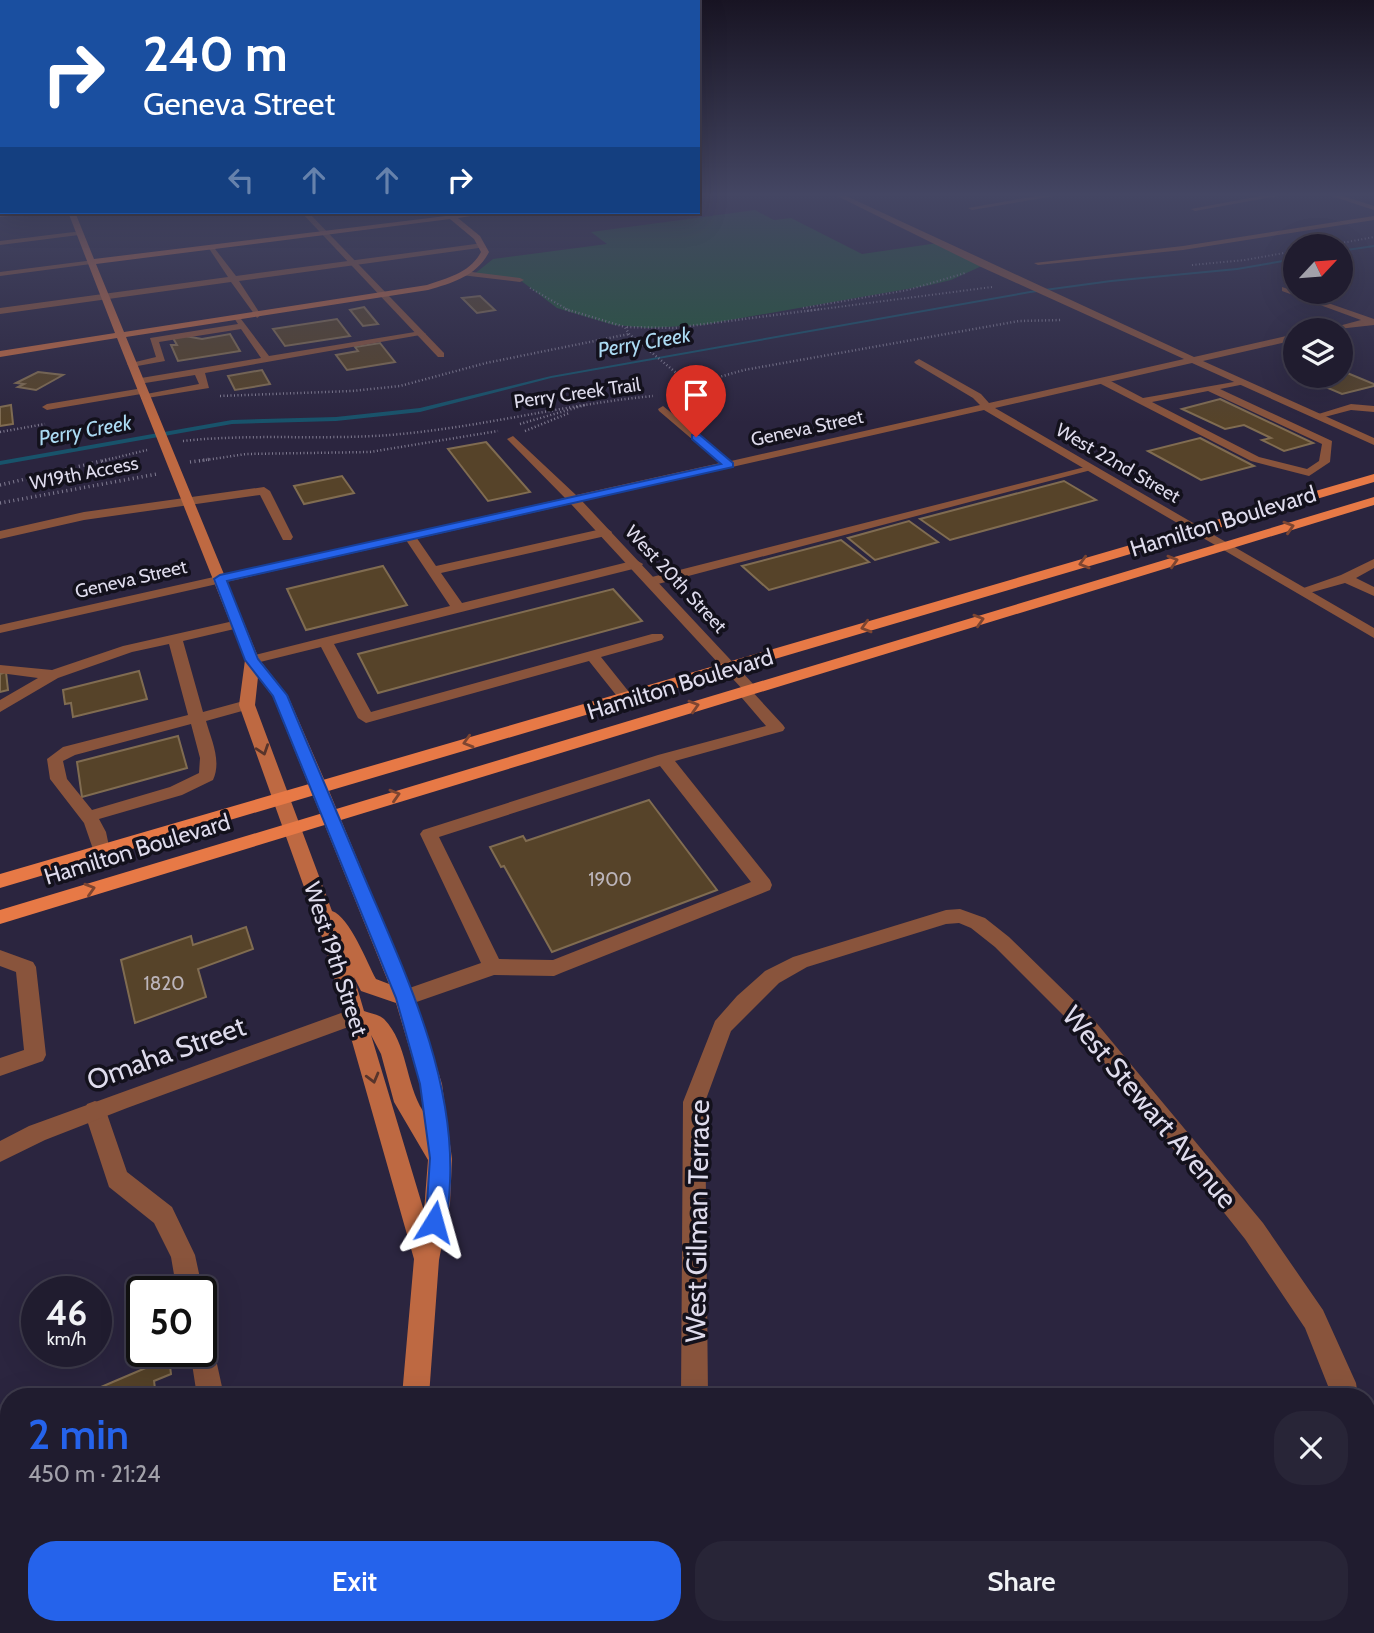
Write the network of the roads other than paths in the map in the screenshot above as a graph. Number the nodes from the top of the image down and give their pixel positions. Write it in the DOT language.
graph roads {
  1 [pos="29,270"];
  2 [pos="94,270"];
  3 [pos="228,270"];
  4 [pos="290,270"];
  5 [pos="359,270"];
  6 [pos="468,270"];
  7 [pos="994,270"];
  8 [pos="464,273"];
  9 [pos="0,274"];
  10 [pos="233,278"];
  11 [pos="520,280"];
  12 [pos="105,296"];
  13 [pos="383,296"];
  14 [pos="1326,304"];
  15 [pos="0,311"];
  16 [pos="257,315"];
  17 [pos="1372,321"];
  18 [pos="240,322"];
  19 [pos="1353,325"];
  20 [pos="421,334"];
  21 [pos="121,336"];
  22 [pos="1283,340"];
  23 [pos="0,354"];
  24 [pos="441,355"];
  25 [pos="264,356"];
  26 [pos="1196,361"];
  27 [pos="919,362"];
  28 [pos="170,371"];
  29 [pos="199,371"];
  30 [pos="139,381"];
  31 [pos="1103,381"];
  32 [pos="1241,382"];
  33 [pos="1209,388"];
  34 [pos="1142,401"];
  35 [pos="47,407"];
  36 [pos="988,408"];
  37 [pos="663,409"];
  38 [pos="1374,409"];
  39 [pos="1317,416"];
  40 [pos="510,431"];
  41 [pos="1374,442"];
  42 [pos="729,465"];
  43 [pos="1089,469"];
  44 [pos="1374,478"];
  45 [pos="575,500"];
  46 [pos="186,501"];
  47 [pos="1374,501"];
  48 [pos="1197,531"];
  49 [pos="606,532"];
  50 [pos="0,534"];
  51 [pos="287,537"];
  52 [pos="410,537"];
  53 [pos="1224,547"];
  54 [pos="1374,563"];
  55 [pos="636,564"];
  56 [pos="433,571"];
  57 [pos="1346,578"];
  58 [pos="220,579"];
  59 [pos="653,581"];
  60 [pos="1302,591"];
  61 [pos="1374,592"];
  62 [pos="458,608"];
  63 [pos="238,624"];
  64 [pos="0,629"];
  65 [pos="1374,634"];
  66 [pos="657,637"];
  67 [pos="175,639"];
  68 [pos="326,642"];
  69 [pos="592,654"];
  70 [pos="252,660"];
  71 [pos="730,666"];
  72 [pos="0,668"];
  73 [pos="53,676"];
  74 [pos="747,690"];
  75 [pos="625,697"];
  76 [pos="247,705"];
  77 [pos="0,707"];
  78 [pos="197,717"];
  79 [pos="664,759"];
  80 [pos="319,786"];
  81 [pos="280,797"];
  82 [pos="330,815"];
  83 [pos="88,817"];
  84 [pos="291,827"];
  85 [pos="101,851"];
  86 [pos="0,881"];
  87 [pos="317,897"];
  88 [pos="0,917"];
  89 [pos="882,937"];
  90 [pos="0,958"];
  91 [pos="493,967"];
  92 [pos="405,998"];
  93 [pos="355,1016"];
  94 [pos="0,1067"];
  95 [pos="95,1111"];
  96 [pos="0,1152"];
  97 [pos="440,1158"];
  98 [pos="426,1260"];
  99 [pos="187,1276"];
  100 [pos="206,1367"];
  101 [pos="210,1388"];
  102 [pos="417,1388"];
  103 [pos="694,1388"];
  104 [pos="1342,1388"];
  1 -- 9 [label="street"];
  2 -- 12 [label="main road, West 19th Street"];
  3 -- 10 [label="street"];
  4 -- 10 [label="street"];
  5 -- 13 [label="street"];
  6 -- 8 [label="main road"];
  7 -- 26 [label="street"];
  8 -- 11 [label="street"];
  8 -- 13 [label="main road"];
  10 -- 12 [label="street"];
  10 -- 16 [label="street"];
  12 -- 15 [label="street"];
  12 -- 21 [label="main road, West 19th Street"];
  13 -- 16 [label="main road"];
  13 -- 20 [label="street"];
  14 -- 17 [label="street"];
  16 -- 18 [label="main road"];
  17 -- 19 [label="street"];
  18 -- 21 [label="main road"];
  18 -- 25 [label="street"];
  18 -- 30 [label="street"];
  20 -- 24 [label="street"];
  20 -- 25 [label="street"];
  21 -- 23 [label="main road"];
  21 -- 30 [label="main road, West 19th Street"];
  22 -- 26 [label="street, Geneva Street"];
  25 -- 28 [label="street"];
  25 -- 29 [label="street"];
  26 -- 31 [label="street, Geneva Street"];
  26 -- 32 [label="street"];
  27 -- 36 [label="street, West 22nd Street"];
  28 -- 29 [label="street"];
  28 -- 30 [label="street"];
  29 -- 30 [label="street"];
  30 -- 35 [label="street"];
  30 -- 46 [label="main road, West 19th Street"];
  31 -- 34 [label="street"];
  31 -- 36 [label="street, Geneva Street"];
  32 -- 33 [label="street"];
  32 -- 39 [label="street"];
  33 -- 34 [label="street"];
  33 -- 34 [label="street"];
  36 -- 42 [label="street, Geneva Street"];
  36 -- 43 [label="street, West 22nd Street"];
  37 -- 42 [label="street"];
  38 -- 39 [label="street"];
  39 -- 41 [label="street"];
  40 -- 45 [label="street, West 20th Street"];
  42 -- 45 [label="street, Geneva Street"];
  43 -- 48 [label="street, West 22nd Street"];
  43 -- 59 [label="street"];
  44 -- 48 [label="main road, Hamilton Boulevard"];
  45 -- 49 [label="street, West 20th Street"];
  45 -- 52 [label="street, Geneva Street"];
  46 -- 50 [label="street"];
  46 -- 51 [label="street"];
  46 -- 58 [label="main road, West 19th Street"];
  53 -- 47 [label="main road, Hamilton Boulevard, one-way"];
  48 -- 53 [label="street, West 22nd Street"];
  48 -- 71 [label="main road, Hamilton Boulevard, one-way"];
  49 -- 55 [label="street, West 20th Street"];
  49 -- 56 [label="street"];
  52 -- 56 [label="street"];
  52 -- 58 [label="street, Geneva Street"];
  53 -- 60 [label="street, West 22nd Street"];
  74 -- 53 [label="main road, Hamilton Boulevard, one-way"];
  54 -- 57 [label="street"];
  55 -- 59 [label="street, West 20th Street"];
  55 -- 62 [label="street"];
  56 -- 62 [label="street"];
  57 -- 60 [label="street"];
  57 -- 61 [label="street"];
  58 -- 63 [label="main road, West 19th Street"];
  58 -- 64 [label="street, Geneva Street"];
  59 -- 71 [label="street, West 20th Street"];
  60 -- 65 [label="street, West 22nd Street"];
  62 -- 68 [label="street"];
  63 -- 67 [label="street"];
  63 -- 70 [label="main road, West 19th Street"];
  66 -- 69 [label="street"];
  67 -- 73 [label="street"];
  67 -- 78 [label="street"];
  68 -- 69 [label="street"];
  68 -- 70 [label="street"];
  69 -- 75 [label="street"];
  70 -- 76 [label="main road, West 19th Street"];
  70 -- 80 [label="main road, West 19th Street"];
  71 -- 74 [label="street, West 20th Street"];
  71 -- 75 [label="main road, Hamilton Boulevard"];
  72 -- 73 [label="street"];
  73 -- 77 [label="street"];
  74 -- 79 [label="street, West 20th Street"];
  82 -- 74 [label="main road, Hamilton Boulevard, one-way"];
  75 -- 80 [label="main road, Hamilton Boulevard, one-way"];
  76 -- 78 [label="street"];
  76 -- 81 [label="main road, West 19th Street, one-way"];
  78 -- 83 [label="street"];
  78 -- 83 [label="street"];
  79 -- 91 [label="street"];
  79 -- 91 [label="street"];
  80 -- 81 [label="main road, Hamilton Boulevard"];
  80 -- 82 [label="main road, West 19th Street"];
  81 -- 84 [label="main road, West 19th Street"];
  81 -- 85 [label="main road, Hamilton Boulevard"];
  82 -- 84 [label="main road, Hamilton Boulevard"];
  82 -- 92 [label="main road, West 19th Street"];
  83 -- 85 [label="street"];
  84 -- 87 [label="main road, West 19th Street"];
  88 -- 84 [label="main road, Hamilton Boulevard, one-way"];
  85 -- 86 [label="main road, Hamilton Boulevard"];
  87 -- 92 [label="main road"];
  87 -- 93 [label="main road, West 19th Street"];
  89 -- 103 [label="street, West Gilman Terrace"];
  89 -- 104 [label="street, West Stewart Avenue"];
  90 -- 94 [label="street"];
  91 -- 92 [label="street"];
  92 -- 97 [label="main road, West 19th Street"];
  93 -- 95 [label="street, Omaha Street"];
  93 -- 97 [label="main road"];
  93 -- 98 [label="main road, West 19th Street, one-way"];
  95 -- 96 [label="street, Omaha Street"];
  95 -- 99 [label="street"];
  97 -- 98 [label="main road, West 19th Street"];
  98 -- 102 [label="main road, West 19th Street"];
  100 -- 101 [label="street"];
}
